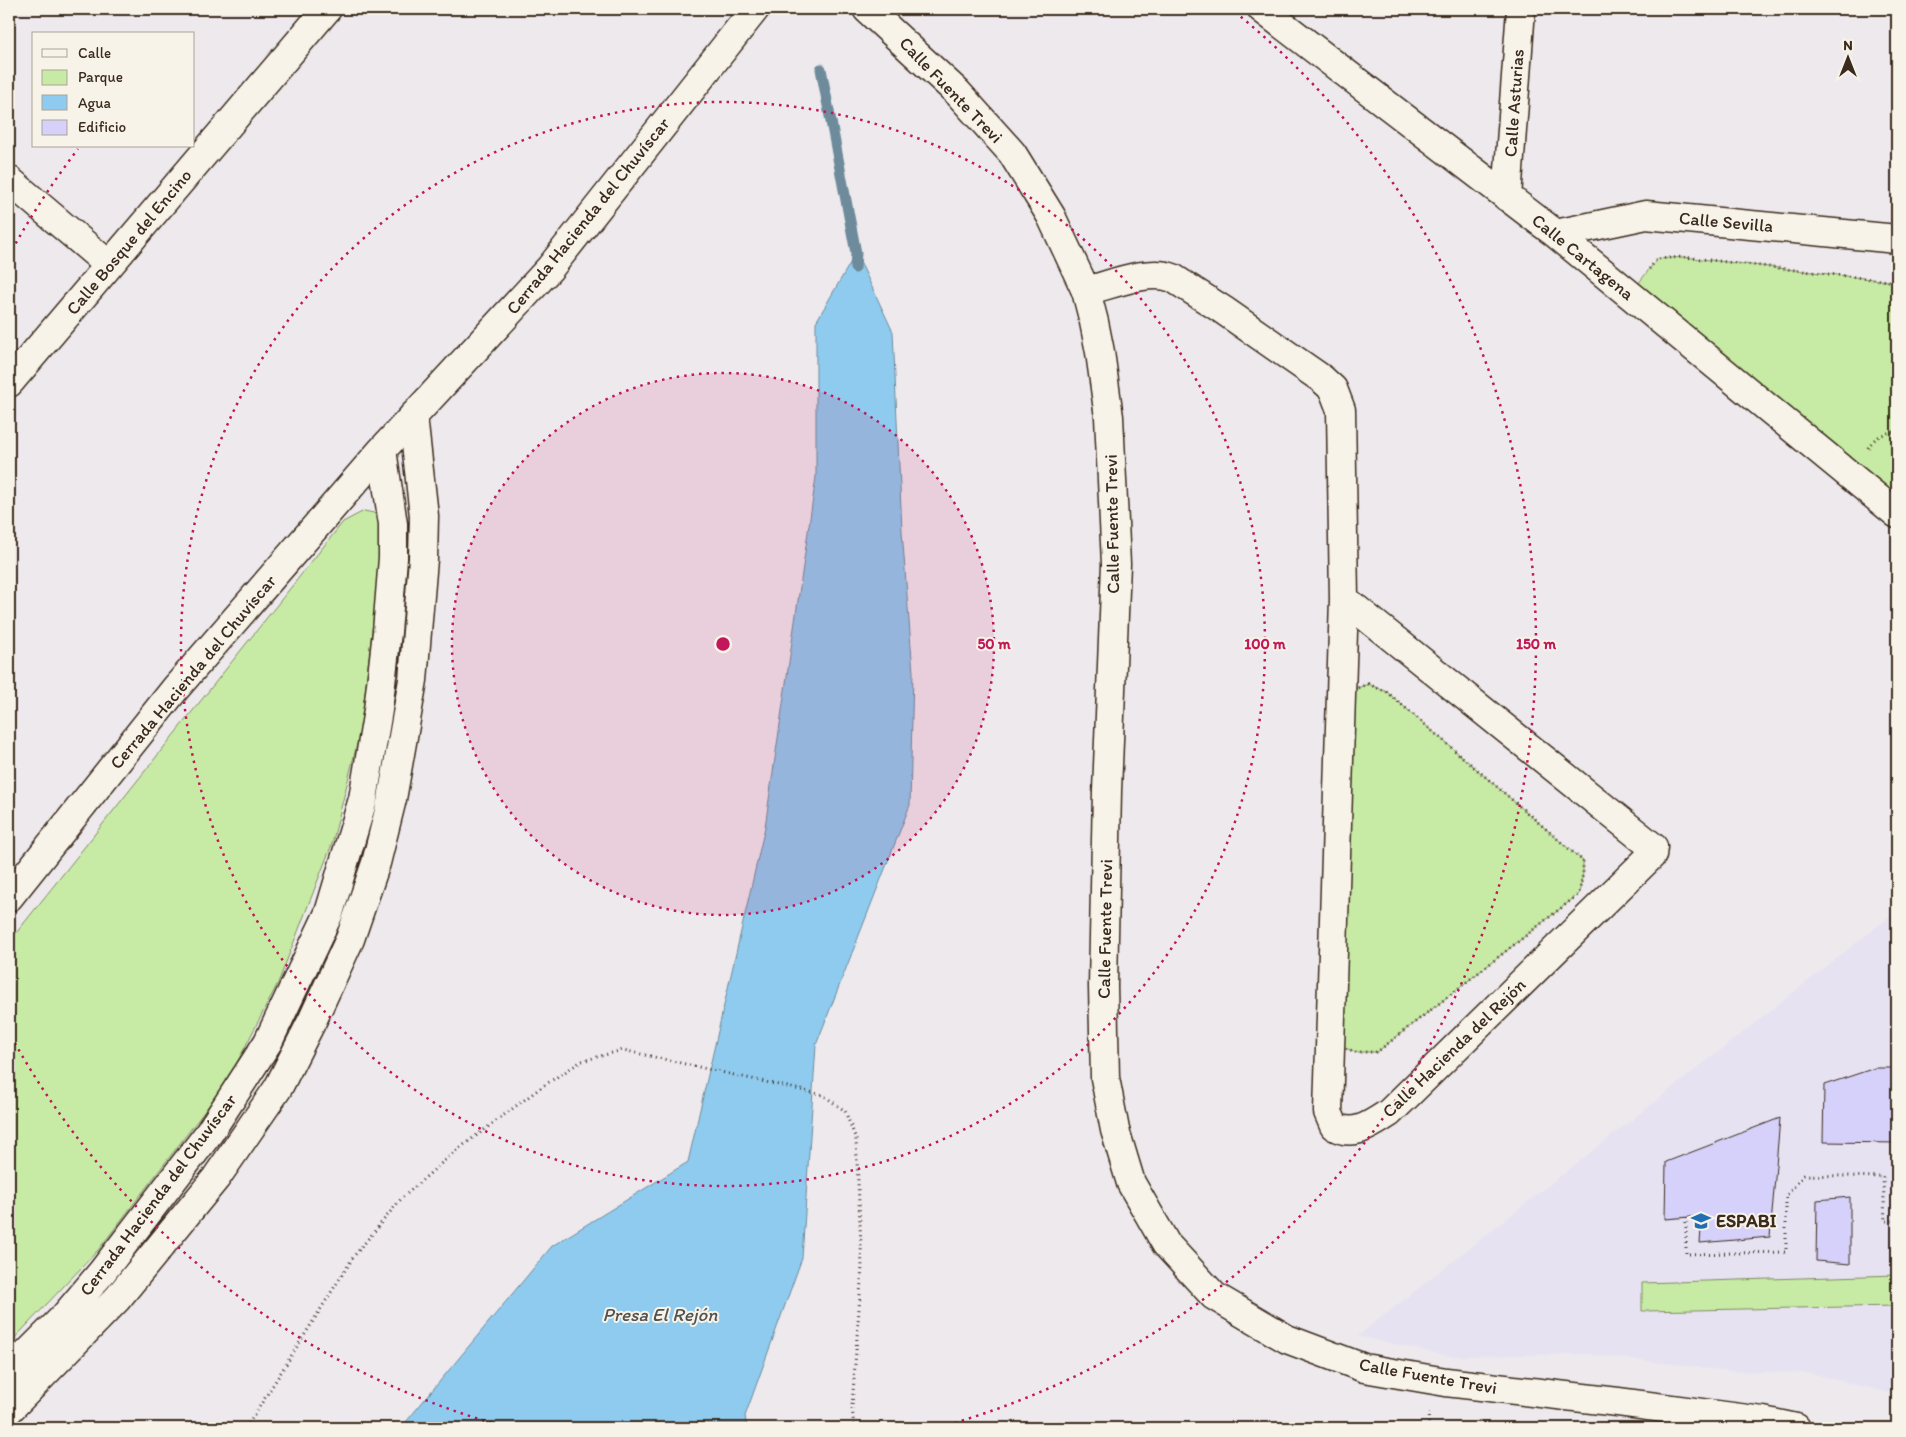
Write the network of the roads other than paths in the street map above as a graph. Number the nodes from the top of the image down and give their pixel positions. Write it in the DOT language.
graph roads {
  1 [pos="327,9"];
  2 [pos="755,9"];
  3 [pos="867,9"];
  4 [pos="1262,9"];
  5 [pos="1521,9"];
  6 [pos="9,180"];
  7 [pos="1507,197"];
  8 [pos="1556,234"];
  9 [pos="1897,238"];
  10 [pos="109,265"];
  11 [pos="1086,291"];
  12 [pos="9,383"];
  13 [pos="413,416"];
  14 [pos="382,450"];
  15 [pos="1897,514"];
  16 [pos="1344,599"];
  17 [pos="9,897"];
  18 [pos="9,1372"];
  19 [pos="9,1410"];
  20 [pos="1796,1428"];
  1 -- 10 [label="street, Calle Bosque del Encino"];
  2 -- 13 [label="street, Cerrada Hacienda del Chuvíscar"];
  3 -- 11 [label="street, Calle Fuente Trevi"];
  4 -- 7 [label="street, Calle Cartagena"];
  5 -- 7 [label="street, Calle Asturias"];
  6 -- 10 [label="street"];
  7 -- 8 [label="street, Calle Cartagena"];
  8 -- 9 [label="street, Calle Sevilla"];
  8 -- 15 [label="street, Calle Cartagena"];
  10 -- 12 [label="street, Calle Bosque del Encino"];
  11 -- 16 [label="street, Calle Hacienda del Rejón"];
  11 -- 20 [label="street, Calle Fuente Trevi"];
  13 -- 14 [label="street, Cerrada Hacienda del Chuvíscar"];
  13 -- 19 [label="street, Cerrada Hacienda del Chuvíscar"];
  14 -- 17 [label="street, Cerrada Hacienda del Chuvíscar"];
  14 -- 18 [label="street, Cerrada Hacienda del Chuvíscar"];
  16 -- 16 [label="street, Calle Hacienda del Rejón"];
}
